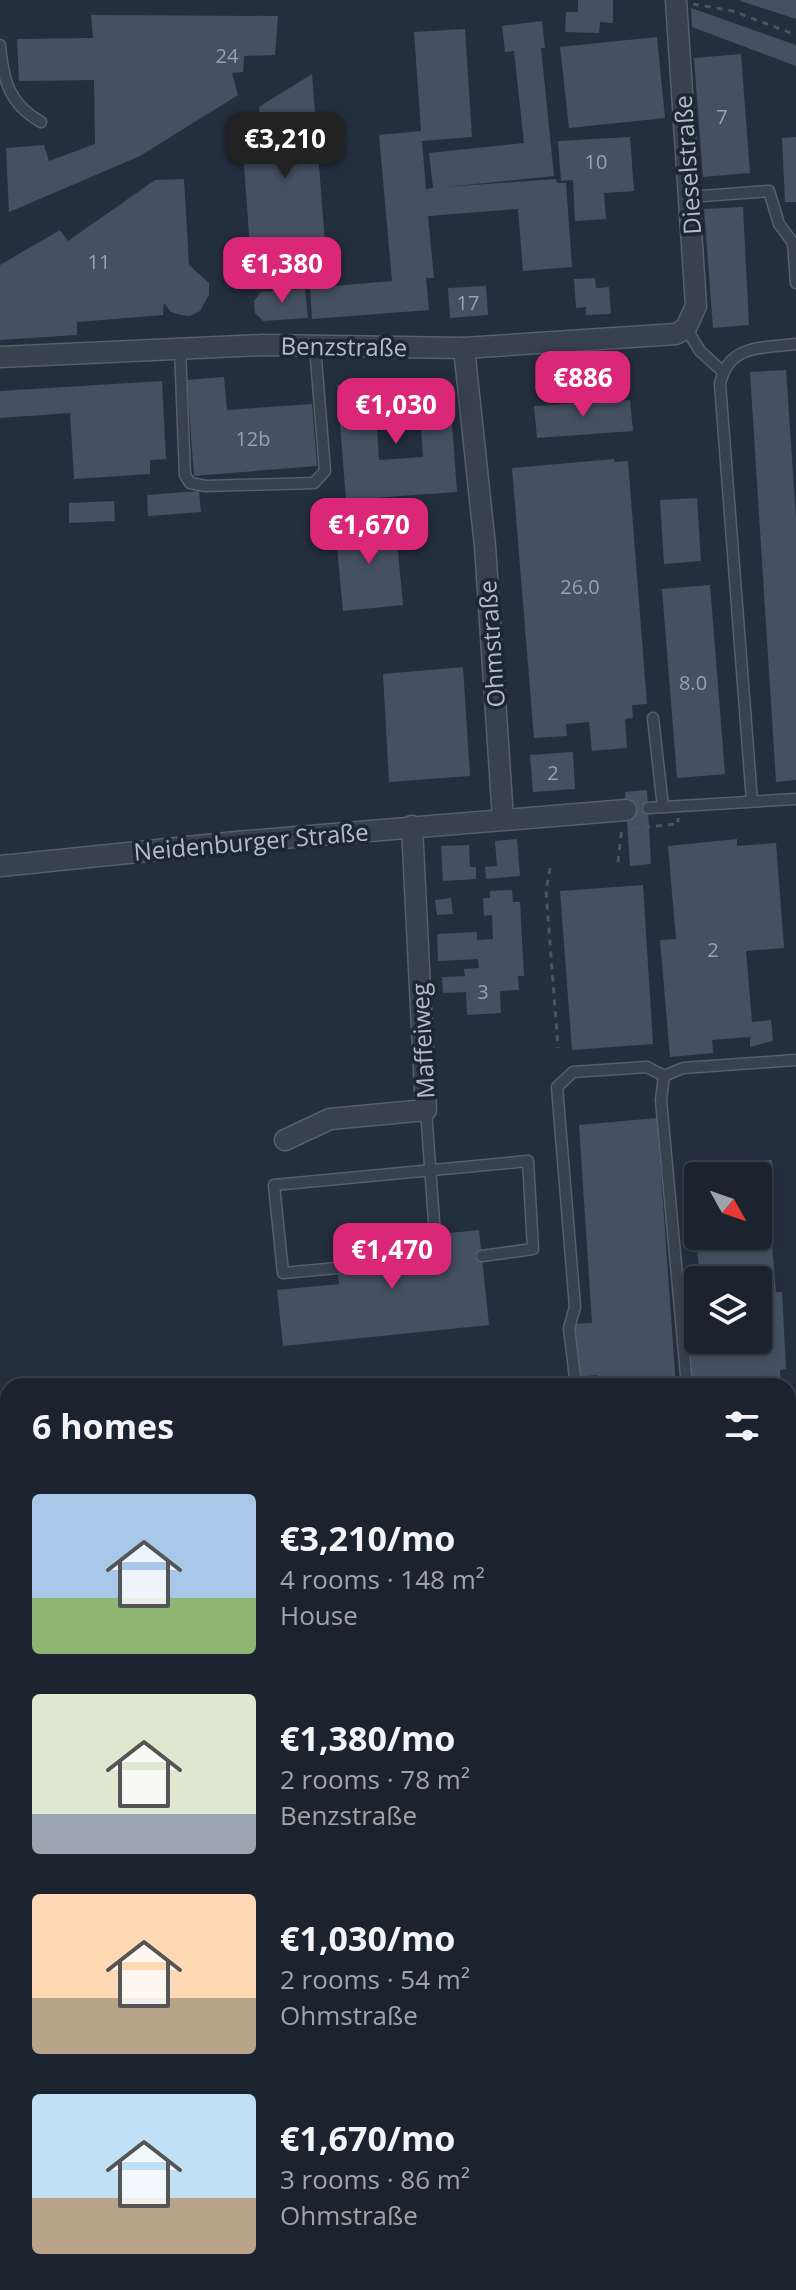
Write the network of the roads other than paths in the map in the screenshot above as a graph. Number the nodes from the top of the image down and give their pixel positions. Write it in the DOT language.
graph roads {
  1 [pos="676,1"];
  2 [pos="0,45"];
  3 [pos="41,122"];
  4 [pos="689,197"];
  5 [pos="796,283"];
  6 [pos="686,328"];
  7 [pos="796,344"];
  8 [pos="315,346"];
  9 [pos="464,348"];
  10 [pos="180,349"];
  11 [pos="0,357"];
  12 [pos="722,371"];
  13 [pos="653,718"];
  14 [pos="796,799"];
  15 [pos="752,801"];
  16 [pos="663,807"];
  17 [pos="648,808"];
  18 [pos="503,819"];
  19 [pos="625,822"];
  20 [pos="412,826"];
  21 [pos="0,866"];
  22 [pos="796,1060"];
  23 [pos="664,1076"];
  24 [pos="426,1110"];
  25 [pos="285,1140"];
  26 [pos="431,1170"];
  27 [pos="435,1235"];
  28 [pos="482,1256"];
  29 [pos="337,1268"];
  30 [pos="575,1378"];
  31 [pos="686,1378"];
  1 -- 4 [label="street, Dieselstraße"];
  2 -- 3 [label="lane"];
  4 -- 5 [label="lane"];
  4 -- 6 [label="street, Dieselstraße"];
  6 -- 9 [label="street, Benzstraße"];
  6 -- 12 [label="lane"];
  7 -- 12 [label="lane"];
  8 -- 9 [label="street, Benzstraße"];
  8 -- 10 [label="street, Benzstraße"];
  8 -- 10 [label="lane"];
  9 -- 18 [label="street, Ohmstraße"];
  10 -- 11 [label="street, Benzstraße"];
  12 -- 15 [label="lane"];
  13 -- 16 [label="lane"];
  14 -- 15 [label="lane"];
  15 -- 16 [label="lane"];
  16 -- 17 [label="lane"];
  18 -- 19 [label="street"];
  18 -- 20 [label="street, Neidenburger Straße"];
  20 -- 21 [label="street, Neidenburger Straße"];
  20 -- 24 [label="street, Maffeiweg"];
  22 -- 23 [label="lane"];
  23 -- 30 [label="lane"];
  23 -- 31 [label="lane"];
  24 -- 25 [label="street, Maffeiweg"];
  24 -- 26 [label="lane"];
  26 -- 27 [label="lane"];
  26 -- 28 [label="lane"];
  26 -- 29 [label="lane"];
}
